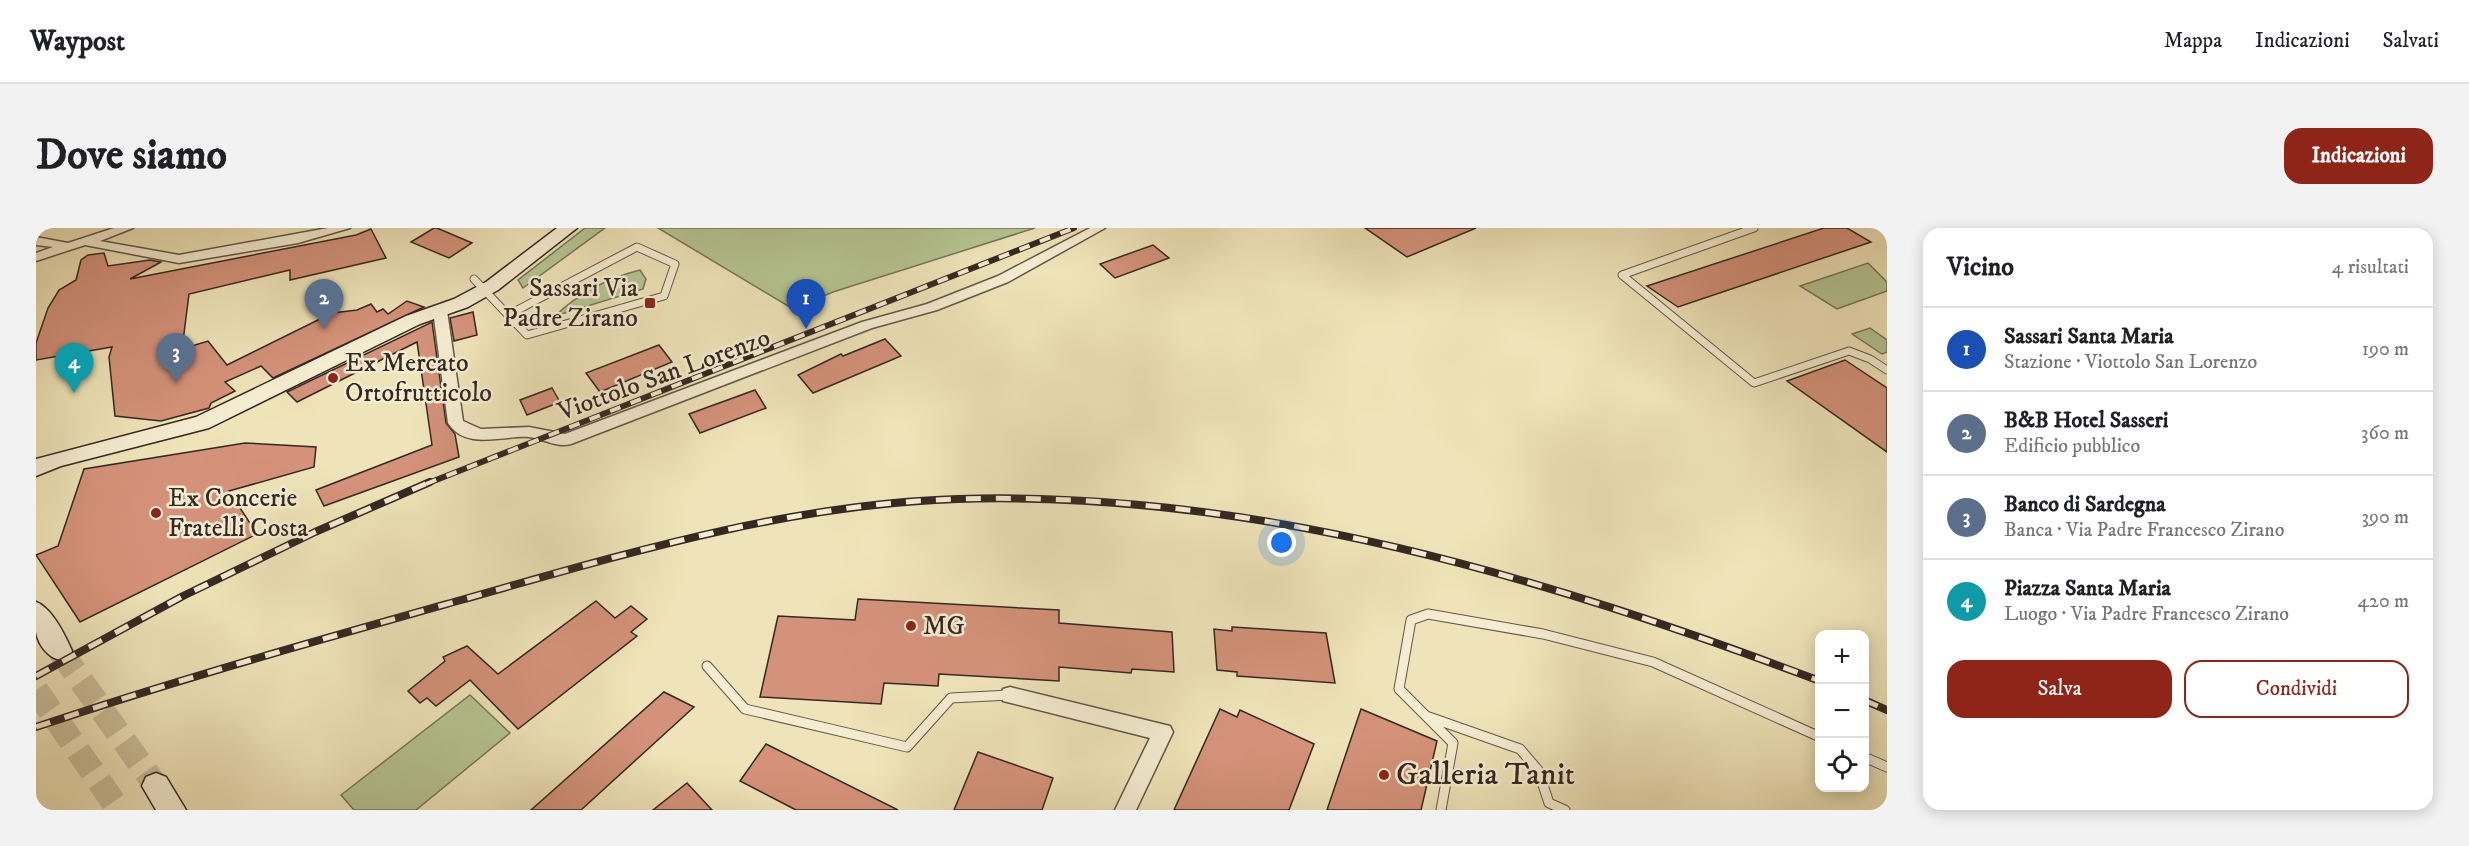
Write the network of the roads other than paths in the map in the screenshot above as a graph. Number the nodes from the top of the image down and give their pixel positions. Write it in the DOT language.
graph roads {
  1 [pos="127,228"];
  2 [pos="344,228"];
  3 [pos="542,228"];
  4 [pos="568,228"];
  5 [pos="1099,228"];
  6 [pos="1754,228"];
  7 [pos="36,241"];
  8 [pos="82,241"];
  9 [pos="67,245"];
  10 [pos="36,249"];
  11 [pos="36,257"];
  12 [pos="480,284"];
  13 [pos="440,311"];
  14 [pos="508,315"];
  15 [pos="412,320"];
  16 [pos="1887,370"];
  17 [pos="36,468"];
  18 [pos="36,612"];
  19 [pos="60,651"];
  20 [pos="707,666"];
  21 [pos="1010,694"];
  22 [pos="1426,716"];
  23 [pos="1815,735"];
  24 [pos="1869,759"];
  25 [pos="1887,767"];
  26 [pos="156,786"];
  27 [pos="172,810"];
  28 [pos="1125,810"];
  29 [pos="1442,810"];
  30 [pos="1565,810"];
  1 -- 8 [label="street"];
  2 -- 8 [label="street"];
  3 -- 12 [label="main road"];
  4 -- 12 [label="main road"];
  5 -- 13 [label="street, Viottolo San Lorenzo"];
  6 -- 16 [label="lane"];
  7 -- 9 [label="street"];
  8 -- 9 [label="street"];
  9 -- 10 [label="street"];
  9 -- 11 [label="street"];
  12 -- 13 [label="main road"];
  12 -- 14 [label="lane"];
  12 -- 15 [label="main road"];
  13 -- 15 [label="main road"];
  14 -- 14 [label="lane"];
  15 -- 17 [label="main road"];
  18 -- 19 [label="main road"];
  20 -- 21 [label="lane"];
  21 -- 28 [label="street"];
  22 -- 23 [label="lane"];
  22 -- 29 [label="lane"];
  22 -- 30 [label="lane"];
  24 -- 25 [label="lane"];
  26 -- 27 [label="main road"];
}
